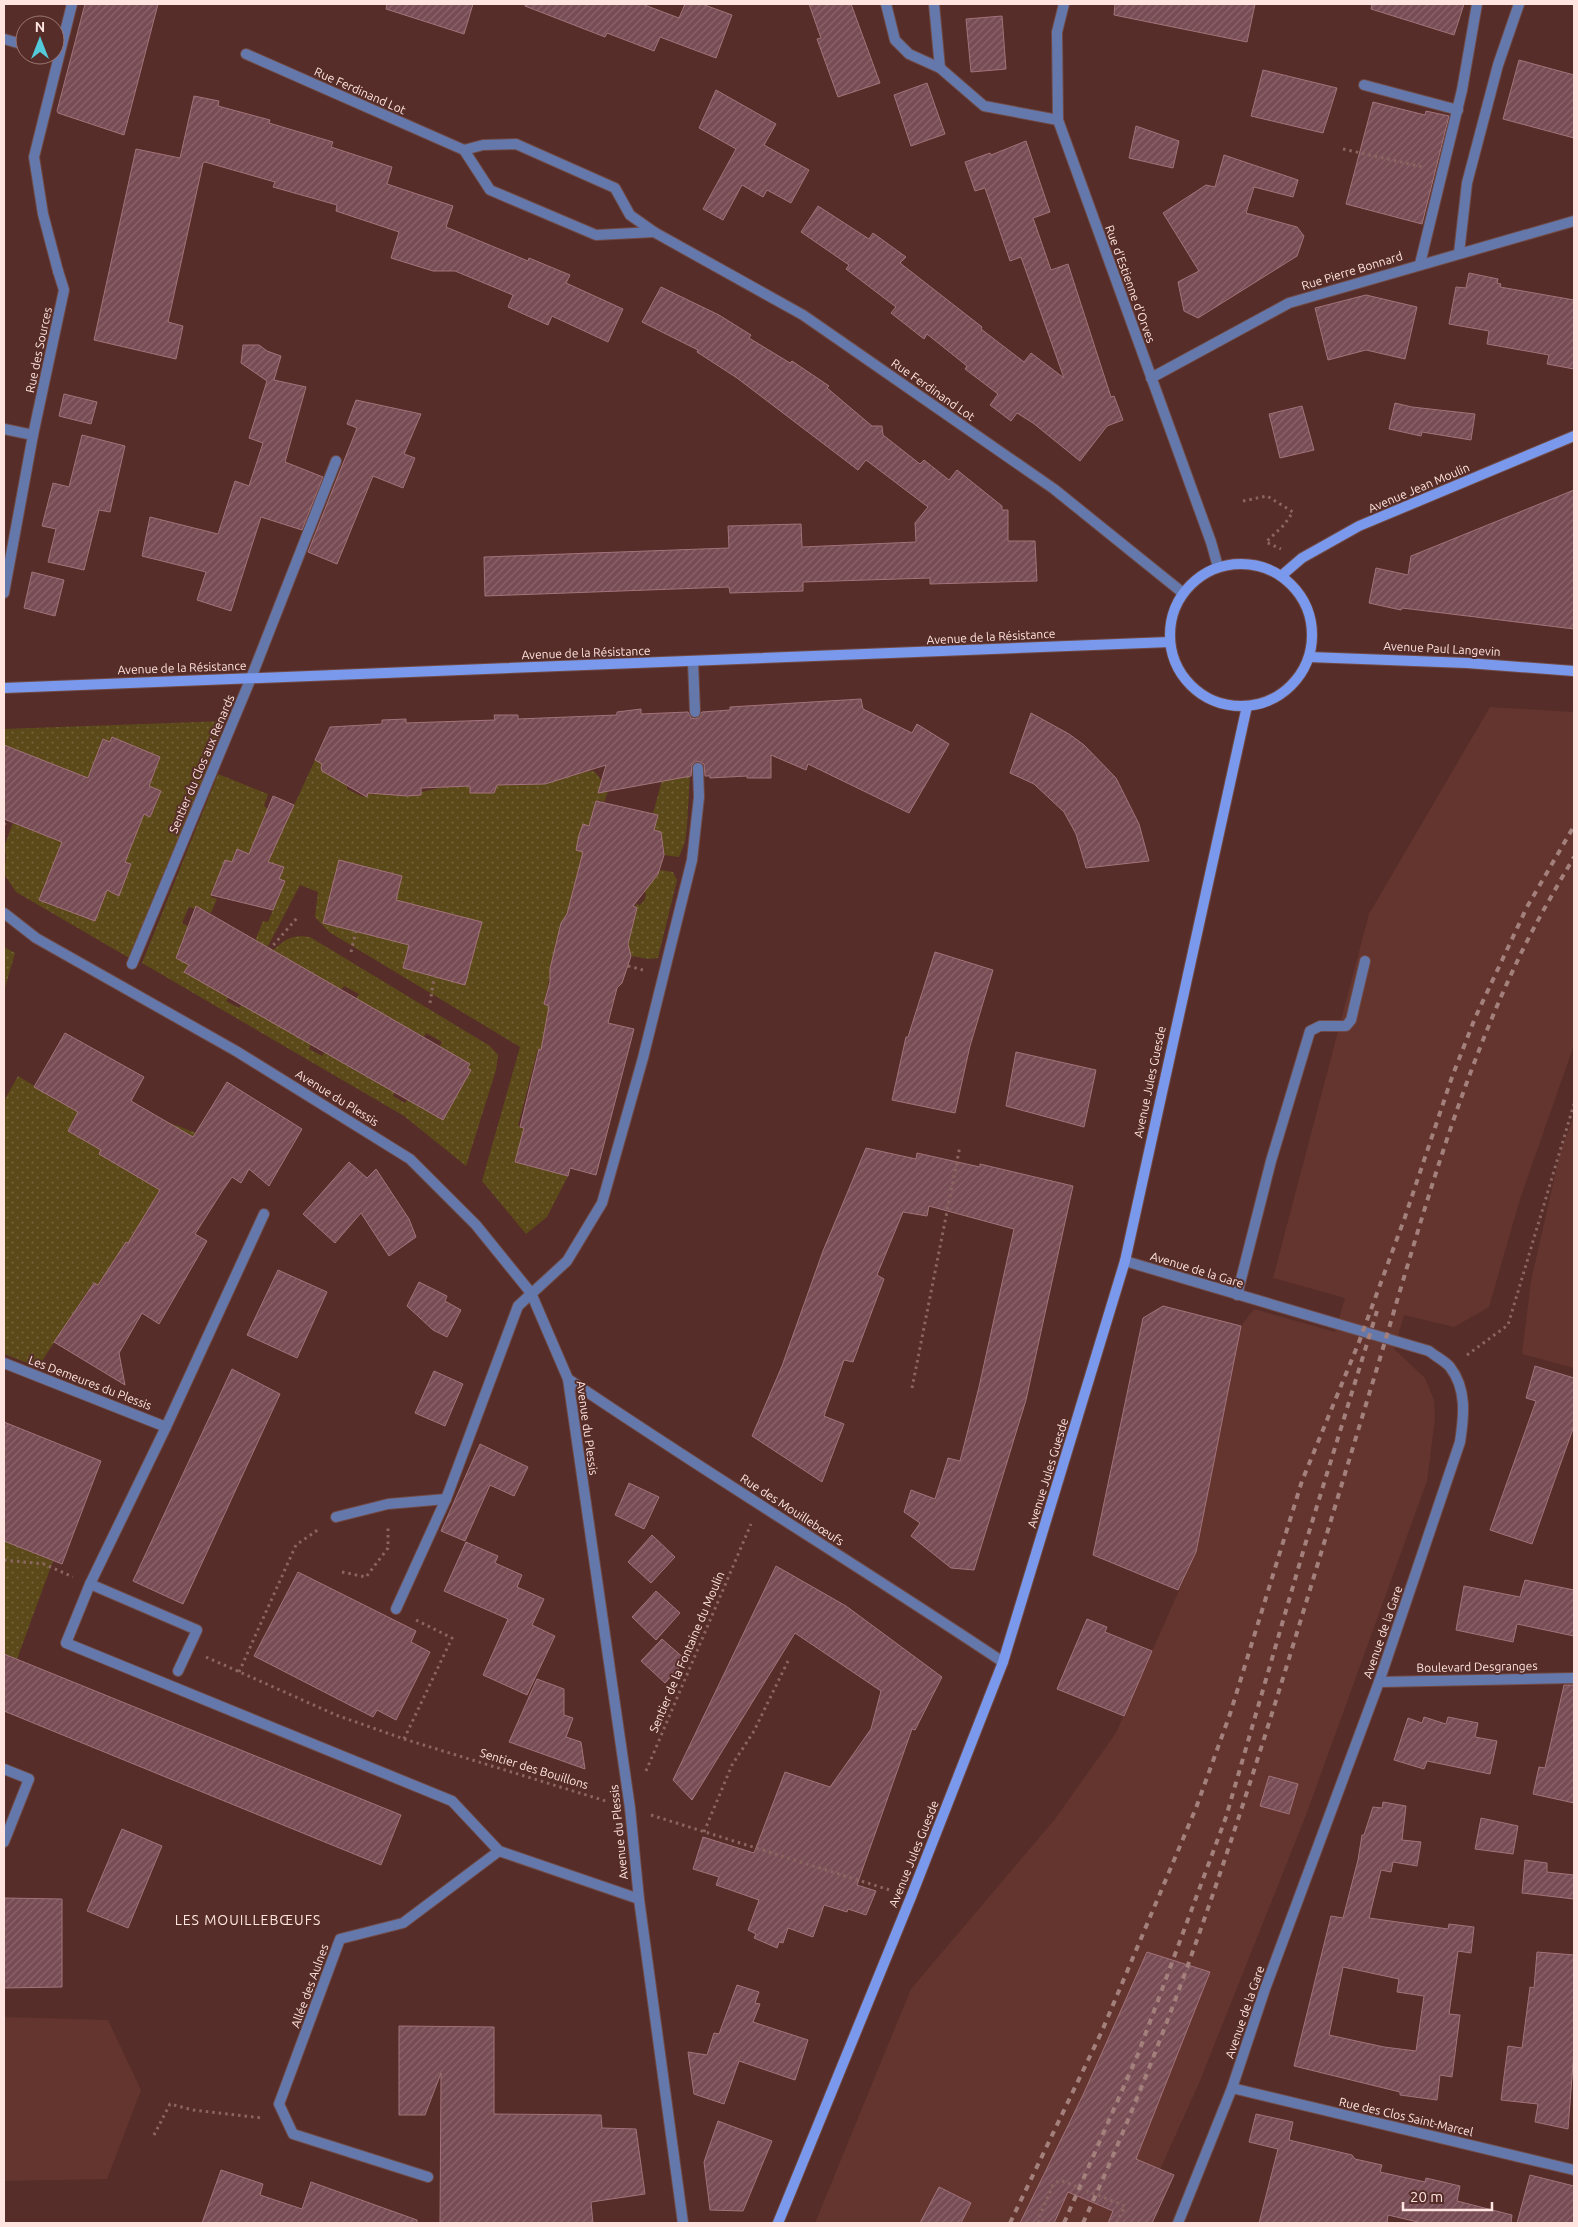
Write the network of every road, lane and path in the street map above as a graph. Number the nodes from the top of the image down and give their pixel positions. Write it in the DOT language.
graph roads {
  1 [pos="72,4"];
  2 [pos="886,4"];
  3 [pos="934,4"];
  4 [pos="1064,4"];
  5 [pos="1478,4"];
  6 [pos="1520,4"];
  7 [pos="65,27"];
  8 [pos="246,54"];
  9 [pos="55,65"];
  10 [pos="940,68"];
  11 [pos="1364,85"];
  12 [pos="1458,110"];
  13 [pos="1058,120"];
  14 [pos="1343,149"];
  15 [pos="464,150"];
  16 [pos="1429,169"];
  17 [pos="1574,221"];
  18 [pos="654,232"];
  19 [pos="1460,253"];
  20 [pos="1420,264"];
  21 [pos="1151,378"];
  22 [pos="4,428"];
  23 [pos="33,435"];
  24 [pos="1574,436"];
  25 [pos="336,461"];
  26 [pos="1243,501"];
  27 [pos="1302,558"];
  28 [pos="1218,567"];
  29 [pos="1282,576"];
  30 [pos="1183,593"];
  31 [pos="4,594"];
  32 [pos="1170,642"];
  33 [pos="1309,657"];
  34 [pos="693,662"];
  35 [pos="1574,671"];
  36 [pos="251,678"];
  37 [pos="4,688"];
  38 [pos="1247,706"];
  39 [pos="695,712"];
  40 [pos="698,768"];
  41 [pos="6,820"];
  42 [pos="4,825"];
  43 [pos="4,913"];
  44 [pos="297,918"];
  45 [pos="357,927"];
  46 [pos="269,950"];
  47 [pos="351,952"];
  48 [pos="1365,961"];
  49 [pos="132,964"];
  50 [pos="435,972"];
  51 [pos="430,1003"];
  52 [pos="1574,1104"];
  53 [pos="960,1146"];
  54 [pos="264,1214"];
  55 [pos="1125,1261"];
  56 [pos="531,1293"];
  57 [pos="1237,1295"];
  58 [pos="4,1363"];
  59 [pos="1450,1366"];
  60 [pos="568,1379"];
  61 [pos="912,1388"];
  62 [pos="166,1427"];
  63 [pos="446,1499"];
  64 [pos="388,1504"];
  65 [pos="760,1504"];
  66 [pos="336,1517"];
  67 [pos="4,1560"];
  68 [pos="342,1572"];
  69 [pos="90,1584"];
  70 [pos="396,1609"];
  71 [pos="188,1649"];
  72 [pos="788,1661"];
  73 [pos="1004,1662"];
  74 [pos="178,1671"];
  75 [pos="239,1672"];
  76 [pos="1574,1678"];
  77 [pos="1379,1682"];
  78 [pos="404,1739"];
  79 [pos="4,1769"];
  80 [pos="645,1772"];
  81 [pos="630,1808"];
  82 [pos="704,1832"];
  83 [pos="4,1842"];
  84 [pos="499,1851"];
  85 [pos="911,1897"];
  86 [pos="639,1899"];
  87 [pos="1232,2088"];
  88 [pos="288,2123"];
  89 [pos="154,2135"];
  90 [pos="1574,2170"];
  91 [pos="428,2177"];
  92 [pos="777,2221"];
  93 [pos="683,2223"];
  94 [pos="1039,2223"];
  95 [pos="1118,2223"];
  96 [pos="1178,2223"];
  1 -- 7 [label="street, Rue des Sources"];
  2 -- 10 [label="street"];
  3 -- 10 [label="street"];
  4 -- 13 [label="street, Rue d'Estienne d'Orves"];
  5 -- 12 [label="street"];
  6 -- 19 [label="street"];
  8 -- 15 [label="street, Rue Ferdinand Lot"];
  9 -- 23 [label="street, Rue des Sources"];
  10 -- 13 [label="street"];
  11 -- 12 [label="street"];
  12 -- 20 [label="street"];
  13 -- 21 [label="street, Rue d'Estienne d'Orves"];
  14 -- 16 [label="path"];
  15 -- 18 [label="street"];
  15 -- 18 [label="street, Rue Ferdinand Lot"];
  17 -- 19 [label="street, Rue Pierre Bonnard"];
  18 -- 30 [label="street, Rue Ferdinand Lot"];
  19 -- 20 [label="street, Rue Pierre Bonnard"];
  20 -- 21 [label="street, Rue Pierre Bonnard"];
  21 -- 28 [label="street, Rue d'Estienne d'Orves"];
  22 -- 23 [label="street"];
  23 -- 31 [label="street, Rue des Sources"];
  24 -- 27 [label="main road, Avenue Jean Moulin"];
  25 -- 36 [label="street, Sentier du Clos aux Renards"];
  26 -- 27 [label="path"];
  27 -- 29 [label="main road, Avenue Jean Moulin"];
  28 -- 29 [label="main road"];
  28 -- 30 [label="main road"];
  29 -- 33 [label="main road"];
  30 -- 32 [label="main road"];
  32 -- 34 [label="main road, Avenue de la Résistance"];
  32 -- 38 [label="main road"];
  33 -- 35 [label="main road, Avenue Paul Langevin"];
  33 -- 38 [label="main road"];
  34 -- 36 [label="main road, Avenue de la Résistance"];
  34 -- 39 [label="street"];
  36 -- 37 [label="main road, Avenue de la Résistance"];
  36 -- 49 [label="street, Sentier du Clos aux Renards"];
  38 -- 55 [label="main road, Avenue Jules Guesde"];
  40 -- 56 [label="street"];
  41 -- 42 [label="path"];
  43 -- 56 [label="street, Avenue du Plessis"];
  44 -- 46 [label="path"];
  45 -- 47 [label="path"];
  48 -- 57 [label="street"];
  50 -- 51 [label="path"];
  52 -- 59 [label="path"];
  53 -- 61 [label="path"];
  54 -- 62 [label="street"];
  55 -- 57 [label="street, Avenue de la Gare"];
  55 -- 73 [label="main road, Avenue Jules Guesde"];
  56 -- 60 [label="street, Avenue du Plessis"];
  56 -- 63 [label="street"];
  57 -- 59 [label="street, Avenue de la Gare"];
  58 -- 62 [label="street, Les Demeures du Plessis"];
  59 -- 77 [label="street, Avenue de la Gare"];
  60 -- 65 [label="street, Rue des Mouillebœufs"];
  60 -- 81 [label="street, Avenue du Plessis"];
  62 -- 69 [label="street"];
  63 -- 64 [label="street"];
  63 -- 70 [label="street"];
  64 -- 66 [label="street"];
  64 -- 68 [label="path"];
  65 -- 73 [label="street, Rue des Mouillebœufs"];
  65 -- 80 [label="path, Sentier de la Fontaine du Moulin"];
  66 -- 75 [label="path"];
  67 -- 69 [label="path"];
  69 -- 71 [label="street"];
  69 -- 84 [label="street"];
  70 -- 78 [label="path"];
  71 -- 74 [label="street"];
  71 -- 75 [label="path, Sentier des Bouillons"];
  72 -- 82 [label="path"];
  73 -- 85 [label="main road, Avenue Jules Guesde"];
  75 -- 78 [label="path, Sentier des Bouillons"];
  76 -- 77 [label="street, Boulevard Desgranges"];
  77 -- 87 [label="street, Avenue de la Gare"];
  78 -- 81 [label="path, Sentier des Bouillons"];
  79 -- 83 [label="street"];
  81 -- 82 [label="path, Sentier des Bouillons"];
  81 -- 86 [label="street, Avenue du Plessis"];
  82 -- 85 [label="path, Sentier des Bouillons"];
  84 -- 86 [label="street"];
  84 -- 88 [label="street, Allée des Aulnes"];
  85 -- 92 [label="main road, Avenue Jules Guesde"];
  86 -- 93 [label="street, Avenue du Plessis"];
  87 -- 90 [label="street, Rue des Clos Saint-Marcel"];
  87 -- 96 [label="street, Avenue de la Gare"];
  88 -- 89 [label="path"];
  88 -- 91 [label="street"];
  94 -- 95 [label="path"];
}
